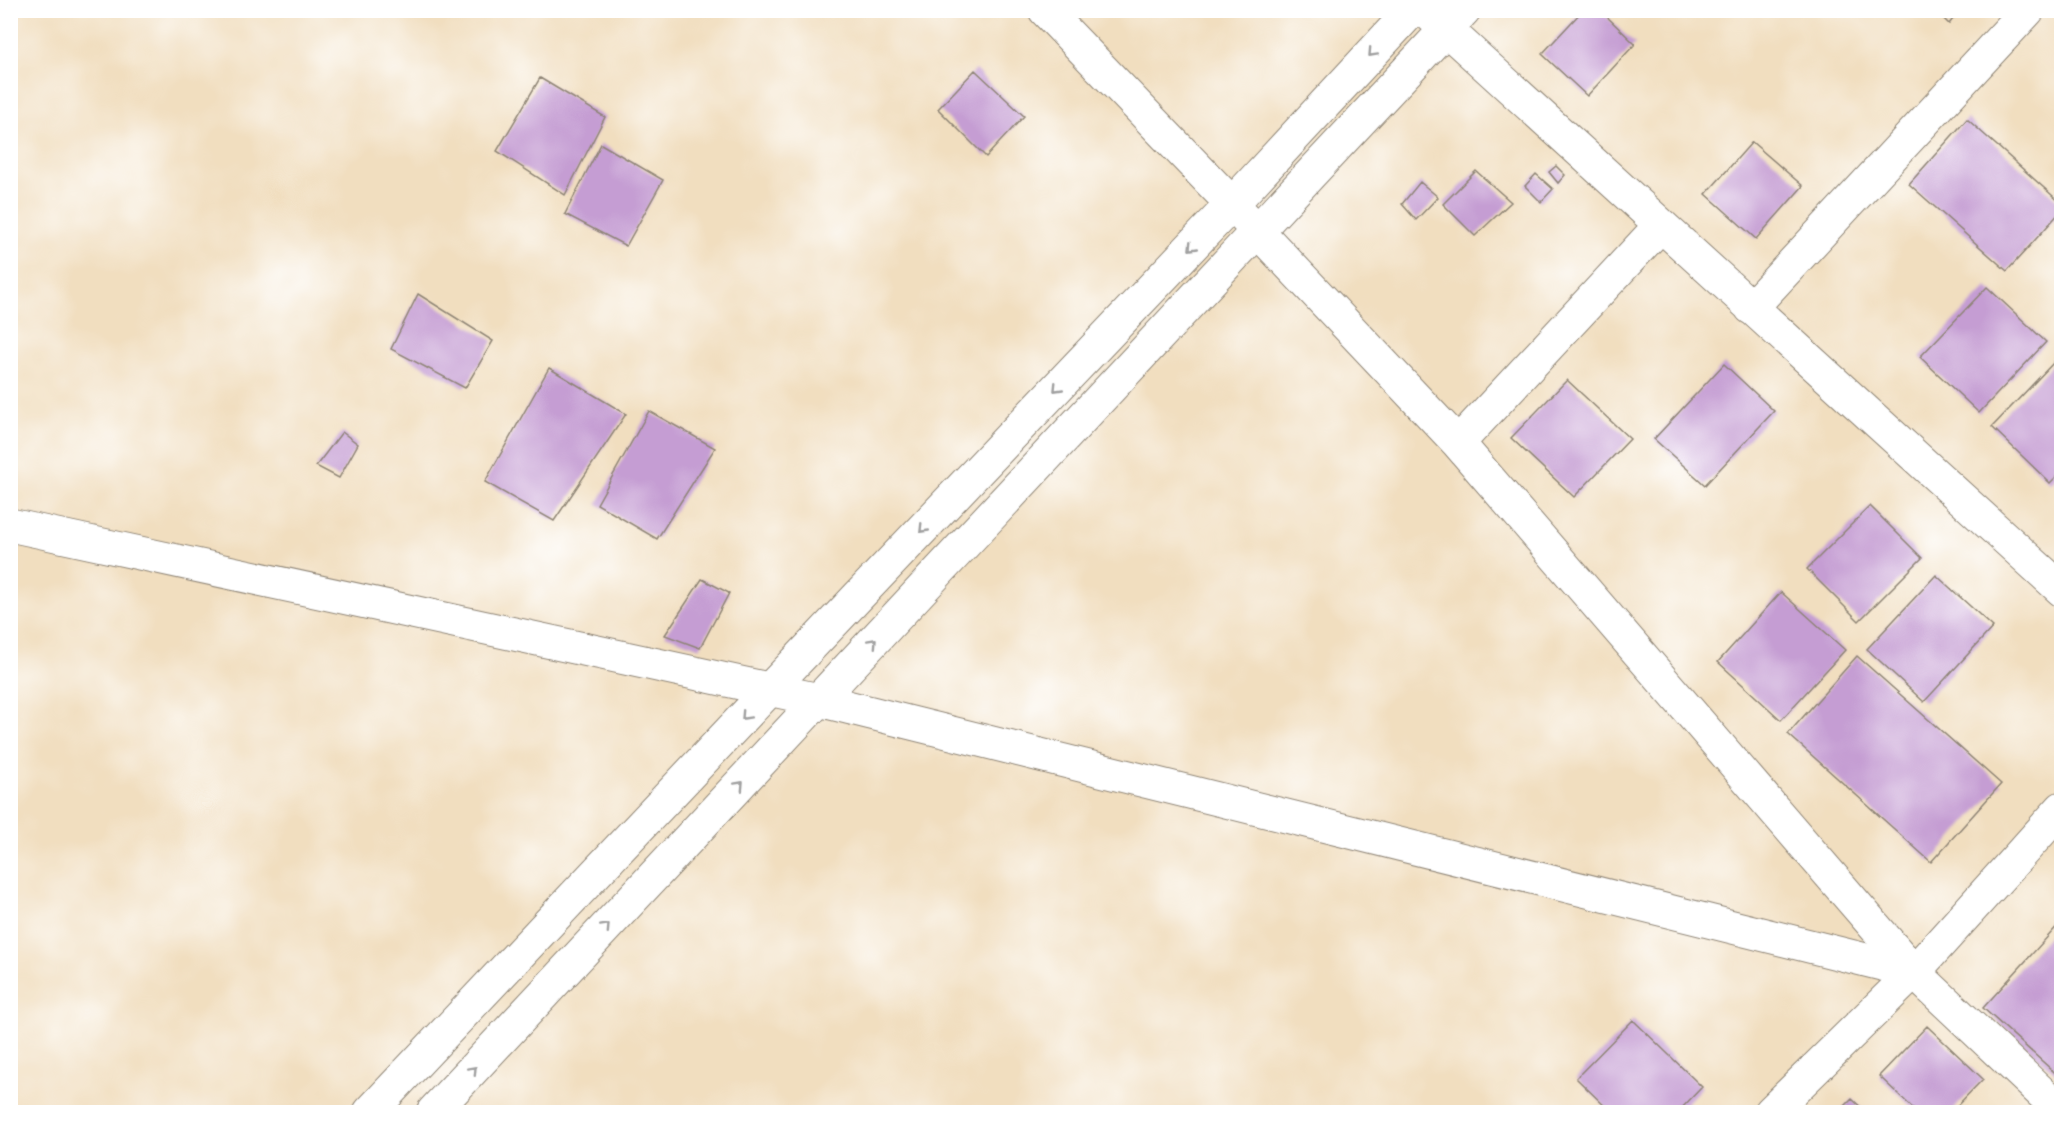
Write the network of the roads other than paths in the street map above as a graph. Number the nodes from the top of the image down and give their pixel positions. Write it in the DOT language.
graph roads {
  1 [pos="1045,10"];
  2 [pos="1412,10"];
  3 [pos="2028,10"];
  4 [pos="1445,17"];
  5 [pos="1232,204"];
  6 [pos="1661,225"];
  7 [pos="1258,231"];
  8 [pos="1751,308"];
  9 [pos="1458,443"];
  10 [pos="10,525"];
  11 [pos="2061,590"];
  12 [pos="770,689"];
  13 [pos="819,699"];
  14 [pos="2061,808"];
  15 [pos="1914,972"];
  16 [pos="2061,1112"];
  17 [pos="370,1113"];
  18 [pos="433,1113"];
  19 [pos="1771,1113"];
  1 -- 5 [label="street"];
  2 -- 5 [label="street, one-way"];
  3 -- 8 [label="street"];
  4 -- 6 [label="street"];
  4 -- 7 [label="street"];
  5 -- 7 [label="street"];
  5 -- 12 [label="street, one-way"];
  6 -- 8 [label="street"];
  6 -- 9 [label="street"];
  7 -- 9 [label="street"];
  13 -- 7 [label="street, one-way"];
  8 -- 11 [label="street"];
  9 -- 15 [label="street"];
  10 -- 12 [label="street"];
  12 -- 13 [label="street"];
  12 -- 17 [label="street, one-way"];
  13 -- 15 [label="street"];
  18 -- 13 [label="street, one-way"];
  14 -- 15 [label="street"];
  15 -- 16 [label="street"];
  15 -- 19 [label="street"];
}
